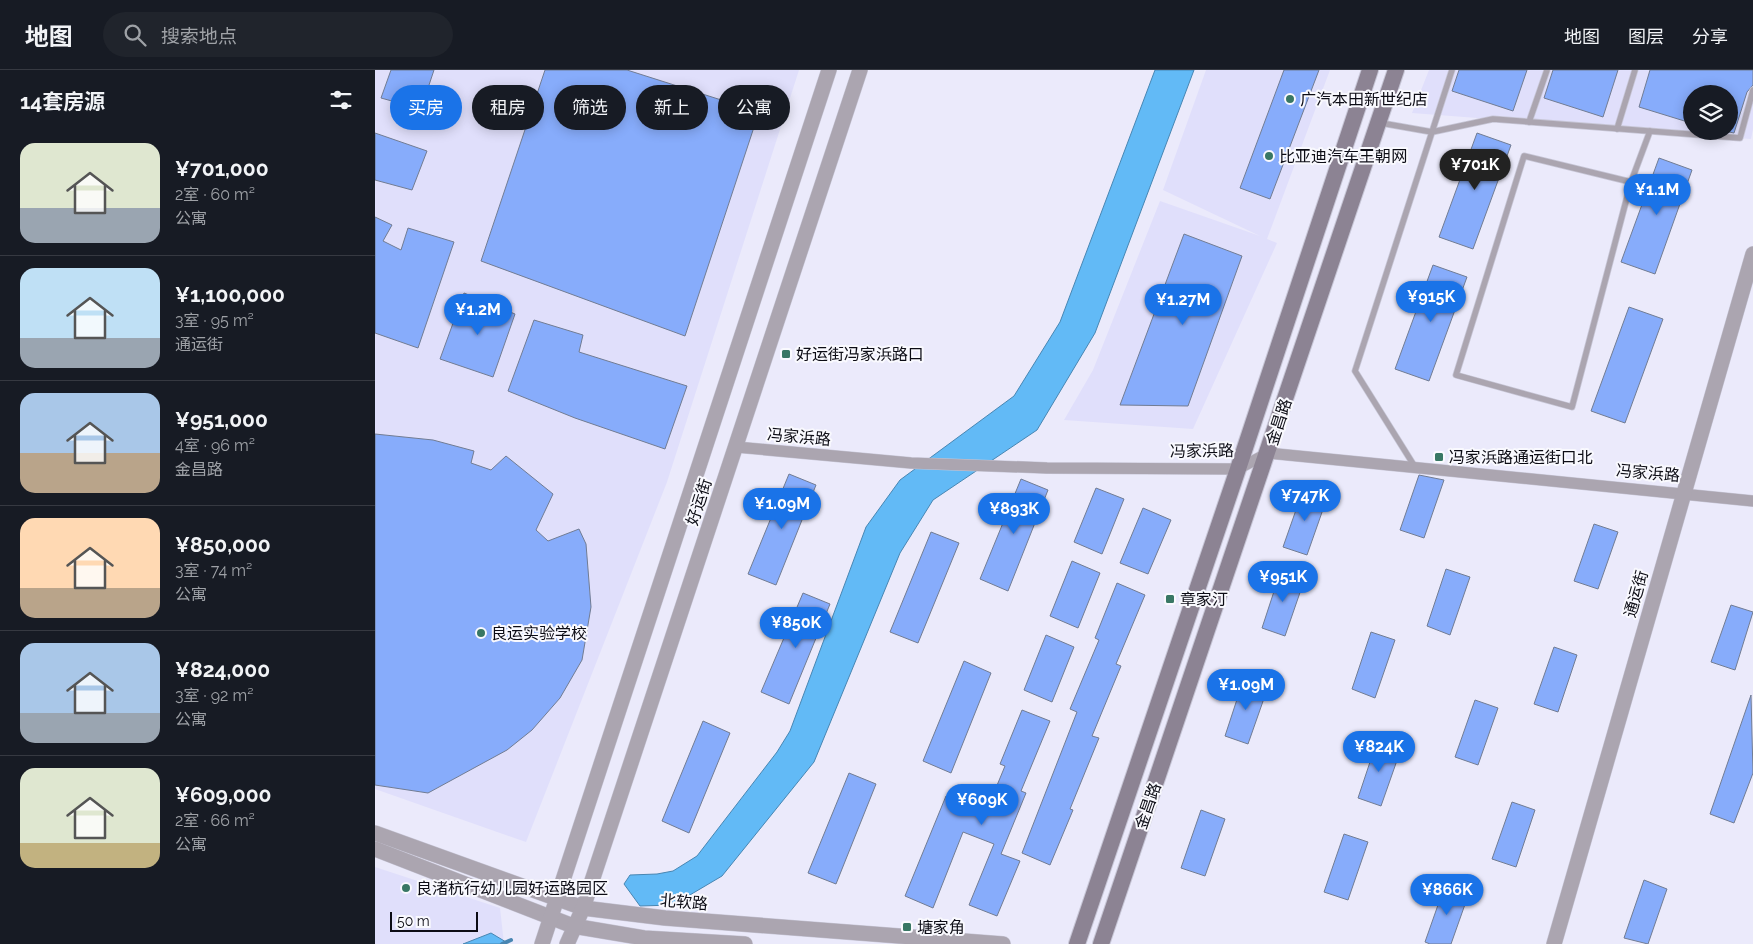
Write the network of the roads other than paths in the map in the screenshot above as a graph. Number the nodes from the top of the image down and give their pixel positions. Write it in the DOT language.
graph roads {
  1 [pos="829,70"];
  2 [pos="860,70"];
  3 [pos="1370,70"];
  4 [pos="1396,70"];
  5 [pos="1452,70"];
  6 [pos="1547,70"];
  7 [pos="1635,70"];
  8 [pos="1753,90"];
  9 [pos="1379,122"];
  10 [pos="1529,122"];
  11 [pos="1617,129"];
  12 [pos="1650,131"];
  13 [pos="1432,132"];
  14 [pos="1631,182"];
  15 [pos="1753,254"];
  16 [pos="736,447"];
  17 [pos="1268,454"];
  18 [pos="1415,467"];
  19 [pos="1238,469"];
  20 [pos="1683,493"];
  21 [pos="1753,501"];
  22 [pos="375,833"];
  23 [pos="375,849"];
  24 [pos="557,899"];
  25 [pos="583,908"];
  26 [pos="551,917"];
  27 [pos="573,926"];
  28 [pos="541,944"];
  29 [pos="567,944"];
  30 [pos="745,944"];
  31 [pos="1003,944"];
  32 [pos="1077,944"];
  33 [pos="1101,944"];
  34 [pos="1555,944"];
  1 -- 24 [label="street, 好运街"];
  2 -- 16 [label="street, 好运街"];
  3 -- 19 [label="main road, 金昌路"];
  4 -- 9 [label="main road, 金昌路"];
  5 -- 13 [label="lane"];
  6 -- 10 [label="lane"];
  7 -- 11 [label="lane"];
  8 -- 12 [label="lane"];
  9 -- 13 [label="lane"];
  9 -- 17 [label="main road, 金昌路"];
  10 -- 11 [label="lane"];
  10 -- 13 [label="lane"];
  11 -- 12 [label="lane"];
  12 -- 14 [label="lane"];
  13 -- 18 [label="lane"];
  14 -- 14 [label="lane"];
  15 -- 20 [label="street, 通运街"];
  16 -- 19 [label="street, 冯家浜路"];
  16 -- 25 [label="street, 好运街"];
  17 -- 18 [label="street, 冯家浜路"];
  17 -- 19 [label="street, 冯家浜路"];
  17 -- 33 [label="main road, 金昌路"];
  18 -- 20 [label="street, 冯家浜路"];
  19 -- 32 [label="main road, 金昌路"];
  20 -- 21 [label="street, 冯家浜路"];
  20 -- 34 [label="street, 通运街"];
  22 -- 24 [label="street, 北软路"];
  23 -- 26 [label="street"];
  24 -- 25 [label="street, 北软路"];
  24 -- 26 [label="street, 好运街"];
  25 -- 27 [label="street, 好运街"];
  25 -- 31 [label="street, 北软路"];
  26 -- 27 [label="street"];
  26 -- 28 [label="street, 好运街"];
  27 -- 29 [label="street, 好运街"];
  27 -- 30 [label="street"];
}
